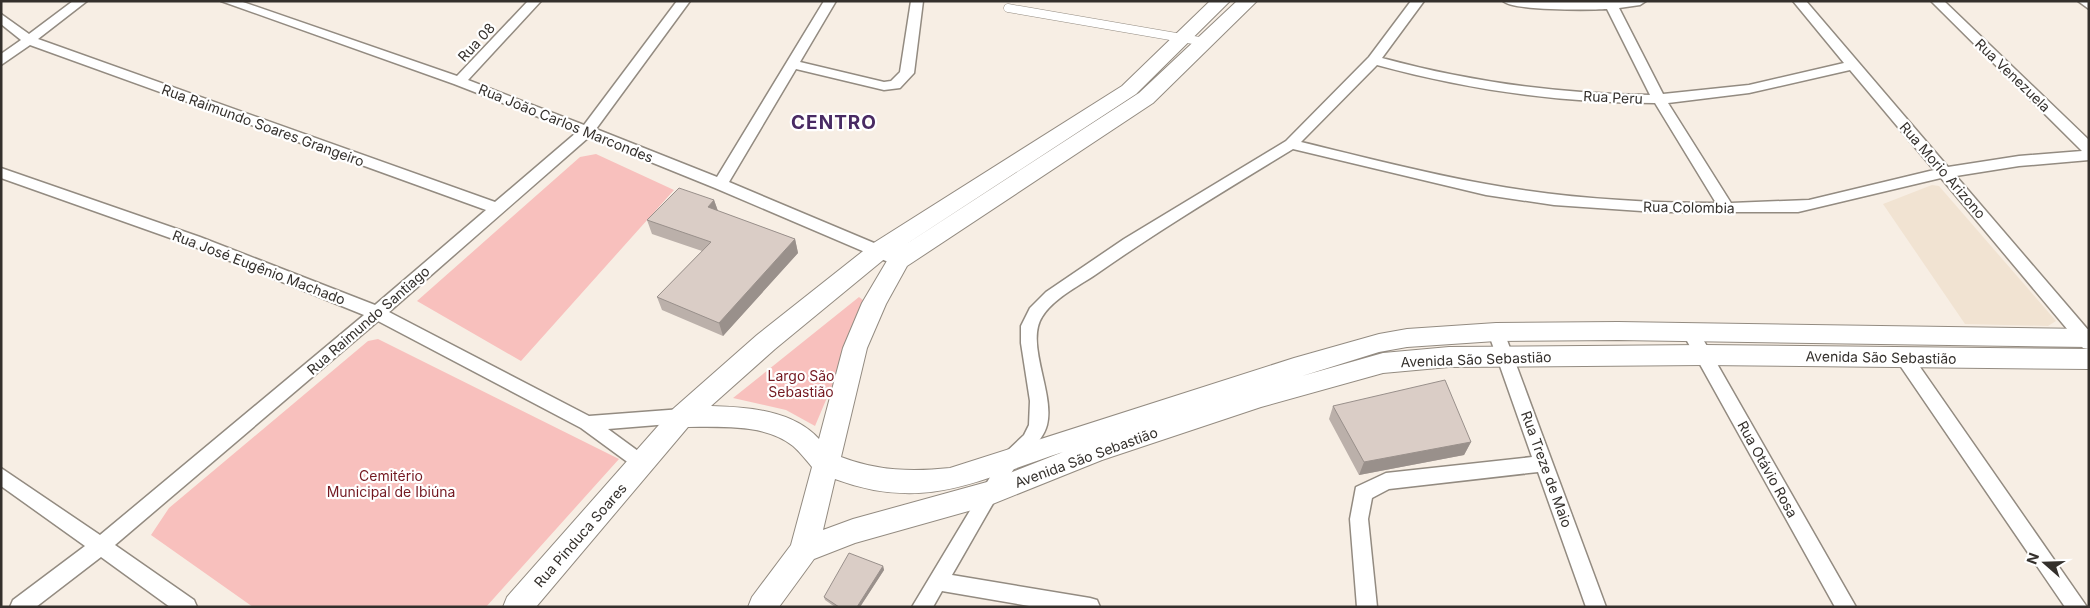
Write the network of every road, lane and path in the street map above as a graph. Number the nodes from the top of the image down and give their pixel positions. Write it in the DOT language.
graph roads {
  1 [pos="81,1"];
  2 [pos="227,1"];
  3 [pos="535,1"];
  4 [pos="684,1"];
  5 [pos="830,1"];
  6 [pos="917,1"];
  7 [pos="1221,1"];
  8 [pos="1248,1"];
  9 [pos="1418,1"];
  10 [pos="1508,1"];
  11 [pos="1640,1"];
  12 [pos="1800,1"];
  13 [pos="1937,1"];
  14 [pos="2084,1"];
  15 [pos="1611,4"];
  16 [pos="2089,5"];
  17 [pos="1008,8"];
  18 [pos="1,18"];
  19 [pos="1184,38"];
  20 [pos="30,41"];
  21 [pos="1206,42"];
  22 [pos="1374,60"];
  23 [pos="1,61"];
  24 [pos="792,64"];
  25 [pos="1852,65"];
  26 [pos="459,81"];
  27 [pos="1138,94"];
  28 [pos="1659,99"];
  29 [pos="586,132"];
  30 [pos="1291,144"];
  31 [pos="2089,149"];
  32 [pos="2089,155"];
  33 [pos="1946,173"];
  34 [pos="1,174"];
  35 [pos="720,184"];
  36 [pos="496,208"];
  37 [pos="1727,208"];
  38 [pos="890,255"];
  39 [pos="378,313"];
  40 [pos="1496,332"];
  41 [pos="1690,332"];
  42 [pos="1805,334"];
  43 [pos="2088,345"];
  44 [pos="1411,349"];
  45 [pos="1704,356"];
  46 [pos="1818,356"];
  47 [pos="1506,357"];
  48 [pos="1905,358"];
  49 [pos="682,416"];
  50 [pos="587,423"];
  51 [pos="1010,459"];
  52 [pos="825,463"];
  53 [pos="1545,463"];
  54 [pos="643,464"];
  55 [pos="1,476"];
  56 [pos="990,493"];
  57 [pos="99,547"];
  58 [pos="804,550"];
  59 [pos="937,581"];
  60 [pos="20,607"];
  61 [pos="187,607"];
  62 [pos="517,607"];
  63 [pos="762,607"];
  64 [pos="922,607"];
  65 [pos="1090,607"];
  66 [pos="1367,607"];
  67 [pos="1596,607"];
  68 [pos="1846,607"];
  69 [pos="2077,607"];
  1 -- 20 [label="street"];
  2 -- 26 [label="street, Rua João Carlos Marcondes"];
  3 -- 26 [label="street, Rua 08"];
  4 -- 29 [label="street, Rua Raimundo Santiago"];
  5 -- 24 [label="street"];
  6 -- 24 [label="street"];
  7 -- 19 [label="main road, Rua Pinduca Soares"];
  8 -- 21 [label="main road"];
  9 -- 22 [label="street"];
  10 -- 15 [label="street"];
  11 -- 15 [label="street"];
  12 -- 25 [label="street, Rua Morio Arizono"];
  13 -- 31 [label="street, Rua Venezuela"];
  14 -- 16 [label="street"];
  15 -- 28 [label="street"];
  17 -- 19 [label="lane"];
  18 -- 20 [label="street, Rua Raimundo Soares Grangeiro"];
  19 -- 21 [label="lane"];
  19 -- 27 [label="main road, Rua Pinduca Soares"];
  20 -- 23 [label="street"];
  20 -- 36 [label="street, Rua Raimundo Soares Grangeiro"];
  21 -- 27 [label="main road"];
  22 -- 28 [label="street, Rua Peru"];
  22 -- 30 [label="street"];
  24 -- 35 [label="street"];
  25 -- 28 [label="street, Rua Peru"];
  25 -- 33 [label="street, Rua Morio Arizono"];
  26 -- 29 [label="street, Rua João Carlos Marcondes"];
  27 -- 38 [label="main road, Rua Pinduca Soares"];
  28 -- 37 [label="street"];
  29 -- 35 [label="street, Rua João Carlos Marcondes"];
  29 -- 36 [label="street, Rua Raimundo Santiago"];
  30 -- 37 [label="street, Rua Colombia"];
  30 -- 51 [label="street"];
  32 -- 33 [label="street, Rua Colombia"];
  33 -- 37 [label="street, Rua Colombia"];
  33 -- 43 [label="street, Rua Morio Arizono"];
  34 -- 39 [label="street, Rua José Eugênio Machado"];
  35 -- 38 [label="street, Rua João Carlos Marcondes"];
  36 -- 39 [label="street, Rua Raimundo Santiago"];
  38 -- 49 [label="main road, Rua Pinduca Soares"];
  38 -- 52 [label="main road"];
  39 -- 50 [label="street, Rua José Eugênio Machado"];
  39 -- 57 [label="street, Rua Raimundo Santiago"];
  40 -- 41 [label="main road, Avenida São Sebastião"];
  40 -- 44 [label="main road, Avenida São Sebastião"];
  40 -- 47 [label="street, Rua Treze de Maio"];
  41 -- 42 [label="main road, Avenida São Sebastião"];
  41 -- 45 [label="street, Rua Otávio Rosa"];
  42 -- 43 [label="main road, Avenida São Sebastião"];
  42 -- 46 [label="main road"];
  43 -- 48 [label="main road, Avenida São Sebastião"];
  44 -- 47 [label="main road, Avenida São Sebastião"];
  44 -- 51 [label="main road, Avenida São Sebastião"];
  44 -- 56 [label="main road, Avenida São Sebastião"];
  45 -- 46 [label="main road, Avenida São Sebastião"];
  45 -- 47 [label="main road, Avenida São Sebastião"];
  45 -- 68 [label="street, Rua Otávio Rosa"];
  46 -- 48 [label="main road, Avenida São Sebastião"];
  47 -- 53 [label="street, Rua Treze de Maio"];
  48 -- 69 [label="street"];
  49 -- 50 [label="street"];
  49 -- 52 [label="main road"];
  49 -- 54 [label="main road, Rua Pinduca Soares"];
  50 -- 54 [label="street, Rua José Eugênio Machado"];
  51 -- 52 [label="main road, Avenida São Sebastião"];
  51 -- 56 [label="street"];
  52 -- 58 [label="main road"];
  53 -- 66 [label="street"];
  53 -- 67 [label="street, Rua Treze de Maio"];
  54 -- 62 [label="main road, Rua Pinduca Soares"];
  55 -- 57 [label="street"];
  56 -- 58 [label="main road, Avenida São Sebastião"];
  56 -- 59 [label="street"];
  57 -- 60 [label="street, Rua Raimundo Santiago"];
  57 -- 61 [label="street"];
  58 -- 63 [label="main road"];
  59 -- 64 [label="street"];
  59 -- 65 [label="street"];
}
